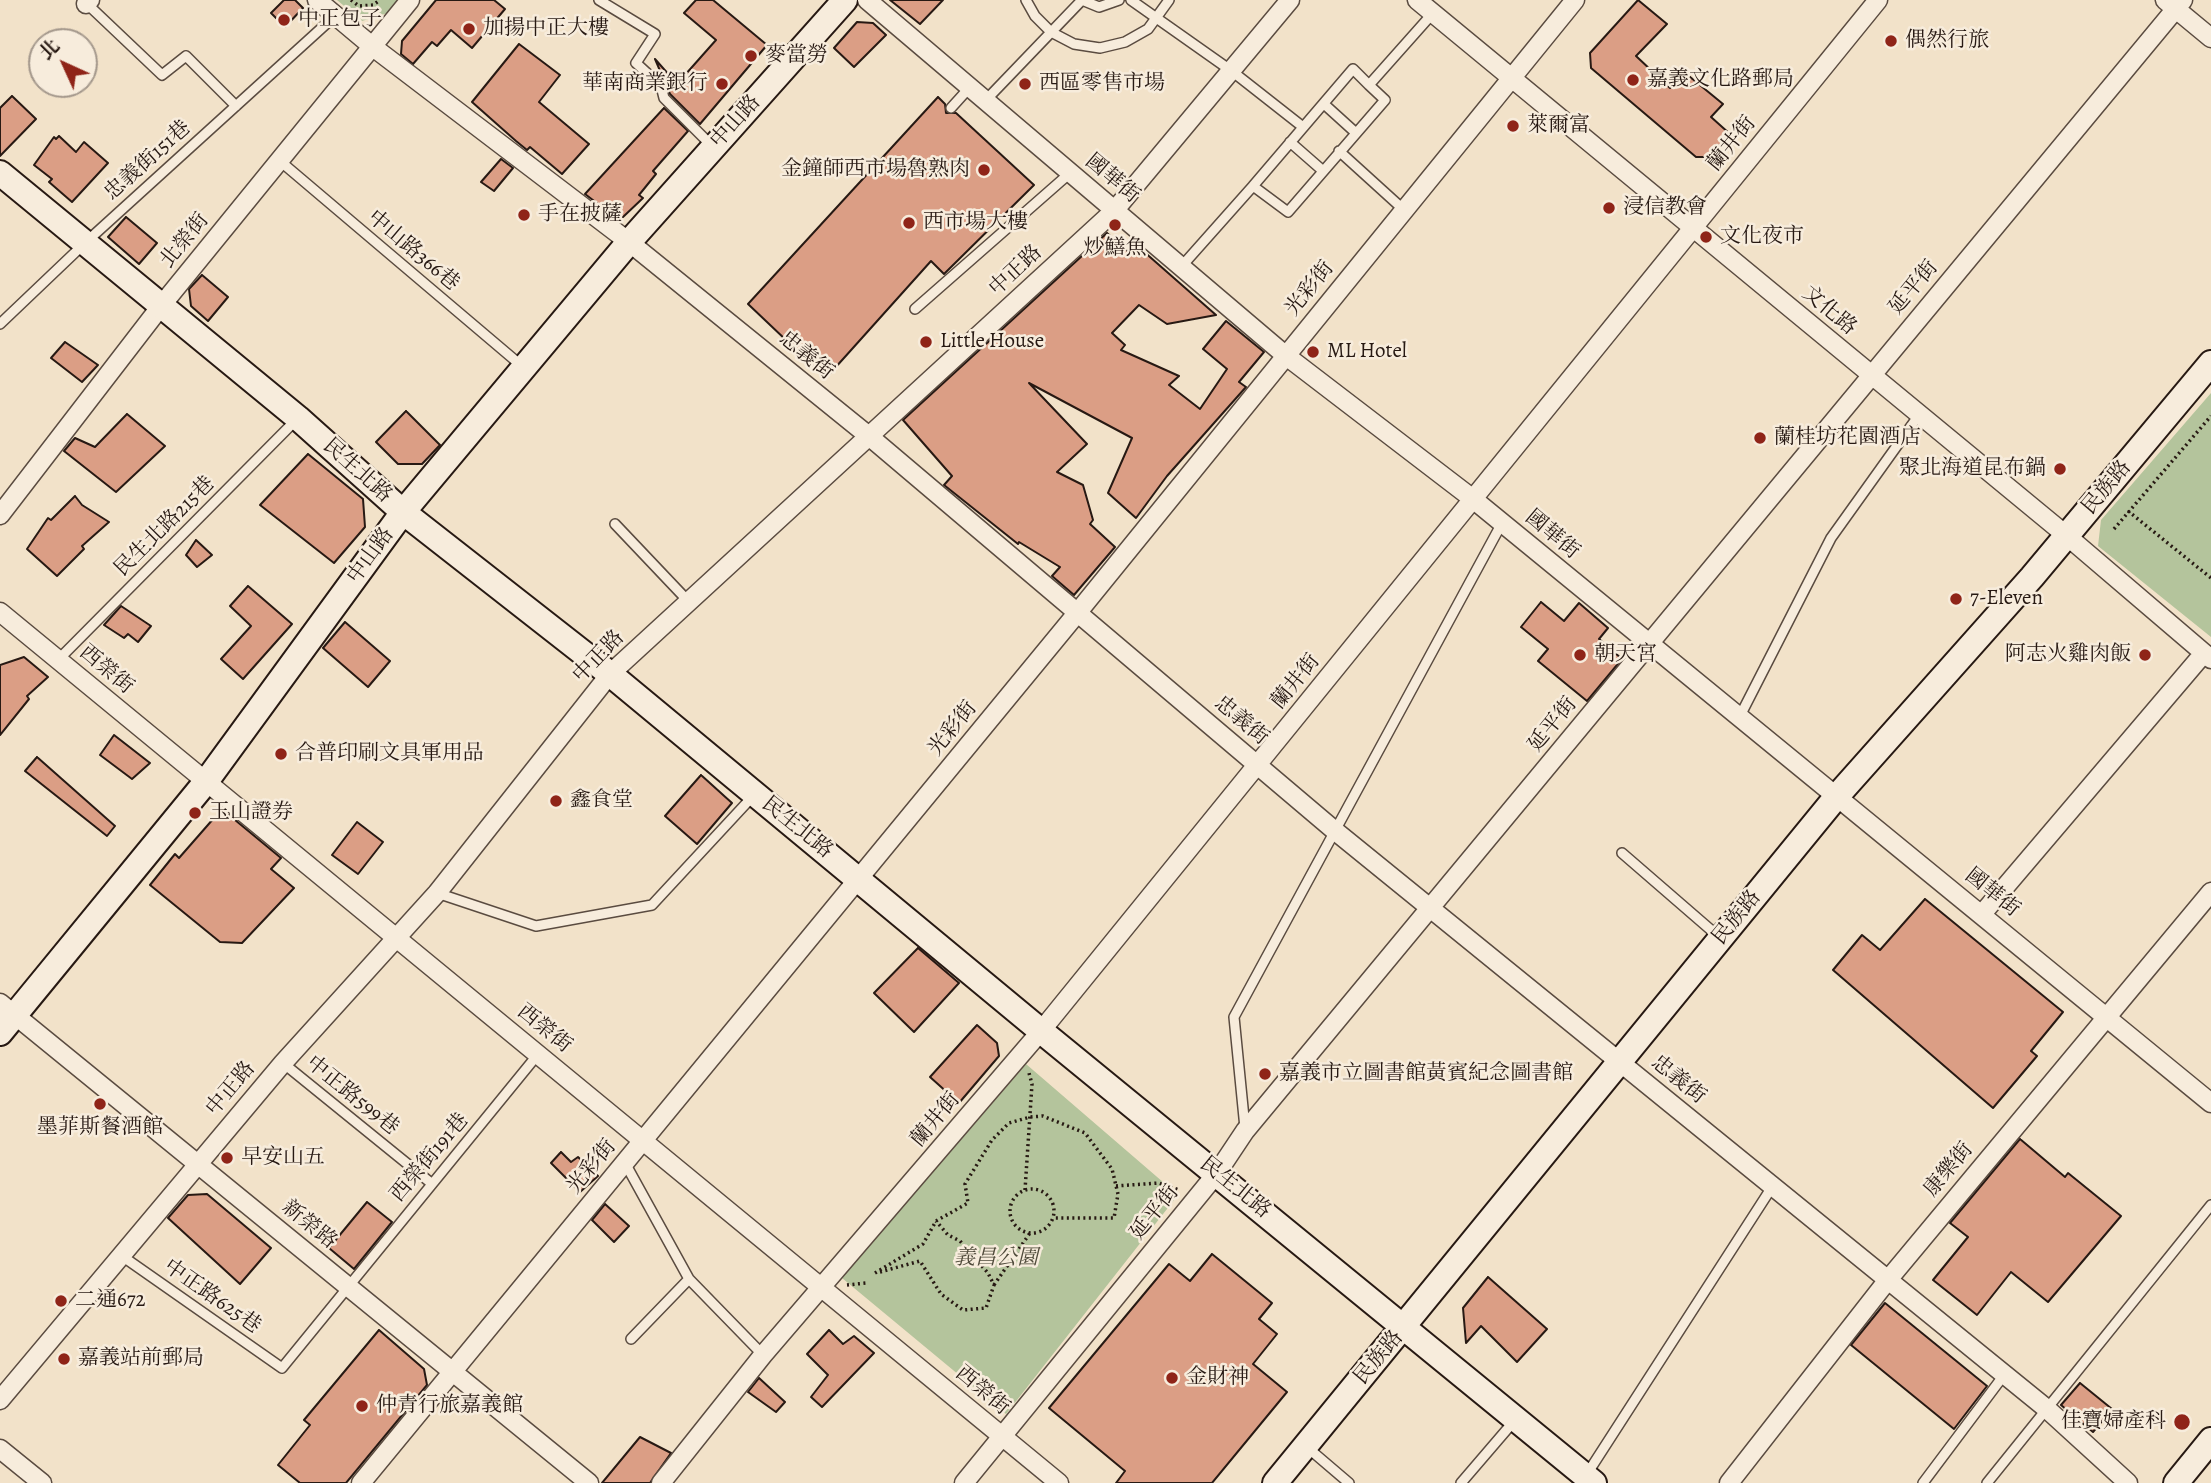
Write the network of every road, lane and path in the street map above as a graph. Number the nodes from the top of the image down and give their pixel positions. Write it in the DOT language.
graph roads {
  1 [pos="317,0"];
  2 [pos="351,0"];
  3 [pos="357,0"];
  4 [pos="380,0"];
  5 [pos="410,0"];
  6 [pos="599,0"];
  7 [pos="845,0"];
  8 [pos="867,0"];
  9 [pos="1026,0"];
  10 [pos="1082,0"];
  11 [pos="1119,0"];
  12 [pos="1131,0"];
  13 [pos="1169,0"];
  14 [pos="1290,0"];
  15 [pos="1417,0"];
  16 [pos="1575,0"];
  17 [pos="1878,0"];
  18 [pos="86,1"];
  19 [pos="2174,3"];
  20 [pos="359,6"];
  21 [pos="1433,13"];
  22 [pos="336,15"];
  23 [pos="1157,19"];
  24 [pos="1051,32"];
  25 [pos="2211,38"];
  26 [pos="373,47"];
  27 [pos="1233,72"];
  28 [pos="1511,78"];
  29 [pos="1369,85"];
  30 [pos="970,87"];
  31 [pos="986,100"];
  32 [pos="1324,104"];
  33 [pos="236,106"];
  34 [pos="951,108"];
  35 [pos="1303,127"];
  36 [pos="1356,133"];
  37 [pos="1290,142"];
  38 [pos="713,147"];
  39 [pos="1339,151"];
  40 [pos="280,161"];
  41 [pos="1322,170"];
  42 [pos="0,173"];
  43 [pos="1070,173"];
  44 [pos="1253,186"];
  45 [pos="1404,210"];
  46 [pos="1114,211"];
  47 [pos="1693,228"];
  48 [pos="629,242"];
  49 [pos="85,243"];
  50 [pos="1181,267"];
  51 [pos="161,306"];
  52 [pos="915,309"];
  53 [pos="0,324"];
  54 [pos="1286,355"];
  55 [pos="2211,363"];
  56 [pos="524,368"];
  57 [pos="1871,375"];
  58 [pos="1920,415"];
  59 [pos="2211,416"];
  60 [pos="298,418"];
  61 [pos="870,437"];
  62 [pos="1473,499"];
  63 [pos="2128,511"];
  64 [pos="403,512"];
  65 [pos="0,515"];
  66 [pos="1502,523"];
  67 [pos="615,524"];
  68 [pos="2115,529"];
  69 [pos="2067,536"];
  70 [pos="2211,578"];
  71 [pos="689,601"];
  72 [pos="0,612"];
  73 [pos="1078,612"];
  74 [pos="1648,644"];
  75 [pos="2207,656"];
  76 [pos="58,660"];
  77 [pos="610,674"];
  78 [pos="1740,716"];
  79 [pos="1257,765"];
  80 [pos="205,783"];
  81 [pos="755,794"];
  82 [pos="1837,796"];
  83 [pos="1334,830"];
  84 [pos="1622,853"];
  85 [pos="859,879"];
  86 [pos="2211,892"];
  87 [pos="437,893"];
  88 [pos="1432,908"];
  89 [pos="1982,914"];
  90 [pos="1721,938"];
  91 [pos="396,940"];
  92 [pos="5,1017"];
  93 [pos="2107,1017"];
  94 [pos="1041,1031"];
  95 [pos="539,1054"];
  96 [pos="1620,1062"];
  97 [pos="284,1063"];
  98 [pos="1027,1069"];
  99 [pos="2211,1103"];
  100 [pos="1030,1117"];
  101 [pos="1245,1131"];
  102 [pos="644,1140"];
  103 [pos="625,1163"];
  104 [pos="199,1164"];
  105 [pos="1217,1172"];
  106 [pos="431,1183"];
  107 [pos="1116,1186"];
  108 [pos="1772,1187"];
  109 [pos="1025,1189"];
  110 [pos="1181,1190"];
  111 [pos="2211,1205"];
  112 [pos="1053,1218"];
  113 [pos="936,1220"];
  114 [pos="1030,1233"];
  115 [pos="122,1255"];
  116 [pos="690,1279"];
  117 [pos="1887,1281"];
  118 [pos="347,1285"];
  119 [pos="994,1285"];
  120 [pos="824,1288"];
  121 [pos="1405,1326"];
  122 [pos="631,1339"];
  123 [pos="763,1355"];
  124 [pos="282,1368"];
  125 [pos="452,1373"];
  126 [pos="2004,1375"];
  127 [pos="0,1400"];
  128 [pos="2047,1409"];
  129 [pos="1516,1419"];
  130 [pos="1003,1438"];
  131 [pos="2211,1440"];
  132 [pos="1306,1446"];
  133 [pos="0,1449"];
  134 [pos="1590,1479"];
  135 [pos="42,1483"];
  136 [pos="361,1483"];
  137 [pos="589,1483"];
  138 [pos="661,1483"];
  139 [pos="964,1483"];
  140 [pos="1059,1483"];
  141 [pos="1275,1483"];
  142 [pos="1349,1483"];
  143 [pos="1461,1483"];
  144 [pos="1729,1483"];
  145 [pos="1923,1483"];
  146 [pos="1987,1483"];
  147 [pos="2128,1483"];
  148 [pos="2176,1483"];
  1 -- 22 [label="street, 忠義街"];
  2 -- 20 [label="path"];
  3 -- 20 [label="path"];
  4 -- 20 [label="path"];
  5 -- 26 [label="street, 北榮街"];
  6 -- 38 [label="lane"];
  7 -- 38 [label="main road, 中山路"];
  8 -- 30 [label="street, 國華街"];
  9 -- 24 [label="lane"];
  10 -- 11 [label="lane"];
  10 -- 24 [label="lane"];
  12 -- 23 [label="lane"];
  13 -- 23 [label="lane"];
  14 -- 27 [label="street, 中正路"];
  15 -- 21 [label="street, 文化路"];
  16 -- 28 [label="street, 光彩街"];
  17 -- 47 [label="street, 蘭井街"];
  18 -- 33 [label="lane"];
  19 -- 25 [label="street"];
  19 -- 57 [label="street, 延平街"];
  21 -- 28 [label="street, 文化路"];
  21 -- 29 [label="lane"];
  22 -- 26 [label="street, 忠義街"];
  22 -- 33 [label="lane, 忠義街151巷"];
  23 -- 24 [label="lane"];
  23 -- 27 [label="lane"];
  24 -- 31 [label="lane"];
  26 -- 40 [label="street, 北榮街"];
  26 -- 48 [label="street, 忠義街"];
  27 -- 35 [label="lane"];
  27 -- 46 [label="street, 中正路"];
  28 -- 45 [label="street, 光彩街"];
  28 -- 47 [label="street, 文化路"];
  29 -- 32 [label="lane"];
  29 -- 36 [label="lane"];
  30 -- 31 [label="street, 國華街"];
  30 -- 34 [label="lane"];
  31 -- 43 [label="street, 國華街"];
  32 -- 35 [label="lane"];
  32 -- 36 [label="lane"];
  33 -- 49 [label="lane, 忠義街151巷"];
  35 -- 37 [label="lane"];
  36 -- 39 [label="lane"];
  37 -- 41 [label="lane"];
  37 -- 44 [label="lane"];
  38 -- 48 [label="main road, 中山路"];
  39 -- 41 [label="lane"];
  39 -- 45 [label="lane"];
  40 -- 51 [label="street, 北榮街"];
  40 -- 56 [label="lane, 中山路366巷"];
  41 -- 44 [label="lane"];
  42 -- 49 [label="main road, 民生北路"];
  43 -- 46 [label="street, 國華街"];
  43 -- 52 [label="lane"];
  44 -- 50 [label="lane"];
  45 -- 54 [label="street, 光彩街"];
  46 -- 50 [label="street, 國華街"];
  46 -- 61 [label="street, 中正路"];
  47 -- 57 [label="street, 文化路"];
  47 -- 62 [label="street, 蘭井街"];
  48 -- 56 [label="main road, 中山路"];
  48 -- 61 [label="street, 忠義街"];
  49 -- 51 [label="main road, 民生北路"];
  49 -- 53 [label="lane, 忠義街151巷"];
  50 -- 54 [label="street, 國華街"];
  51 -- 60 [label="main road, 民生北路"];
  51 -- 65 [label="street, 北榮街"];
  54 -- 62 [label="street, 國華街"];
  54 -- 73 [label="street, 光彩街"];
  55 -- 69 [label="main road, 民族路"];
  56 -- 64 [label="main road, 中山路"];
  57 -- 58 [label="street, 文化路"];
  57 -- 74 [label="street, 延平街"];
  58 -- 69 [label="street, 文化路"];
  58 -- 78 [label="lane"];
  59 -- 63 [label="path"];
  60 -- 64 [label="main road, 民生北路"];
  60 -- 76 [label="lane, 民生北路215巷"];
  61 -- 71 [label="street, 中正路"];
  61 -- 73 [label="street, 忠義街"];
  62 -- 66 [label="street, 國華街"];
  62 -- 79 [label="street, 蘭井街"];
  63 -- 68 [label="path"];
  63 -- 70 [label="path"];
  64 -- 77 [label="main road, 民生北路"];
  64 -- 80 [label="main road, 中山路"];
  66 -- 74 [label="street, 國華街"];
  66 -- 83 [label="lane"];
  67 -- 71 [label="lane"];
  69 -- 75 [label="street, 文化路"];
  69 -- 82 [label="main road, 民族路"];
  71 -- 77 [label="street, 中正路"];
  72 -- 76 [label="street, 西榮街"];
  73 -- 79 [label="street, 忠義街"];
  73 -- 85 [label="street, 光彩街"];
  74 -- 78 [label="street, 國華街"];
  74 -- 88 [label="street, 延平街"];
  75 -- 89 [label="street"];
  76 -- 80 [label="street, 西榮街"];
  77 -- 81 [label="main road, 民生北路"];
  77 -- 87 [label="street, 中正路"];
  78 -- 82 [label="street, 國華街"];
  79 -- 83 [label="street, 忠義街"];
  79 -- 94 [label="street, 蘭井街"];
  80 -- 91 [label="street, 西榮街"];
  80 -- 92 [label="main road, 中山路"];
  81 -- 85 [label="main road, 民生北路"];
  81 -- 87 [label="lane"];
  82 -- 89 [label="street, 國華街"];
  82 -- 90 [label="main road, 民族路"];
  83 -- 88 [label="street, 忠義街"];
  83 -- 101 [label="lane"];
  84 -- 90 [label="lane"];
  85 -- 94 [label="main road, 民生北路"];
  85 -- 102 [label="street, 光彩街"];
  86 -- 93 [label="street, 康樂街"];
  87 -- 91 [label="street, 中正路"];
  88 -- 96 [label="street, 忠義街"];
  88 -- 101 [label="street, 延平街"];
  89 -- 93 [label="street, 國華街"];
  90 -- 96 [label="main road, 民族路"];
  91 -- 95 [label="street, 西榮街"];
  91 -- 97 [label="street, 中正路"];
  92 -- 104 [label="street, 新榮路"];
  93 -- 99 [label="street, 國華街"];
  93 -- 117 [label="street, 康樂街"];
  94 -- 105 [label="main road, 民生北路"];
  94 -- 120 [label="street, 蘭井街"];
  95 -- 102 [label="street, 西榮街"];
  95 -- 106 [label="lane, 西榮街191巷"];
  96 -- 108 [label="street, 忠義街"];
  96 -- 121 [label="main road, 民族路"];
  97 -- 104 [label="street, 中正路"];
  97 -- 106 [label="lane, 中正路599巷"];
  98 -- 100 [label="path"];
  100 -- 107 [label="path"];
  100 -- 109 [label="path"];
  100 -- 113 [label="path"];
  101 -- 105 [label="street, 延平街"];
  102 -- 103 [label="street, 光彩街"];
  102 -- 120 [label="street, 西榮街"];
  103 -- 116 [label="lane"];
  103 -- 125 [label="street, 光彩街"];
  104 -- 115 [label="street, 中正路"];
  104 -- 118 [label="street, 新榮路"];
  105 -- 121 [label="main road, 民生北路"];
  105 -- 130 [label="street, 延平街"];
  106 -- 118 [label="lane, 西榮街191巷"];
  107 -- 110 [label="path"];
  107 -- 112 [label="path"];
  108 -- 117 [label="street, 忠義街"];
  108 -- 134 [label="lane"];
  109 -- 112 [label="path"];
  109 -- 114 [label="path"];
  111 -- 128 [label="lane"];
  112 -- 114 [label="path"];
  113 -- 119 [label="path"];
  113 -- 119 [label="path"];
  114 -- 119 [label="path"];
  115 -- 124 [label="lane, 中正路625巷"];
  115 -- 127 [label="street, 中正路"];
  116 -- 122 [label="lane"];
  116 -- 123 [label="lane"];
  117 -- 126 [label="street, 忠義街"];
  117 -- 144 [label="street, 康樂街"];
  118 -- 124 [label="lane, 西榮街191巷"];
  118 -- 125 [label="street, 新榮路"];
  120 -- 123 [label="street, 蘭井街"];
  120 -- 130 [label="street, 西榮街"];
  121 -- 129 [label="main road, 民生北路"];
  121 -- 132 [label="main road, 民族路"];
  123 -- 138 [label="street, 蘭井街"];
  125 -- 136 [label="street, 光彩街"];
  125 -- 137 [label="street, 新榮路"];
  126 -- 128 [label="street, 忠義街"];
  126 -- 145 [label="lane"];
  128 -- 146 [label="lane"];
  128 -- 147 [label="street, 忠義街"];
  129 -- 134 [label="main road, 民生北路"];
  129 -- 143 [label="lane"];
  130 -- 139 [label="street, 延平街"];
  130 -- 140 [label="street, 西榮街"];
  131 -- 148 [label="main road"];
  132 -- 141 [label="main road, 民族路"];
  132 -- 142 [label="lane"];
  133 -- 135 [label="street"];
}
